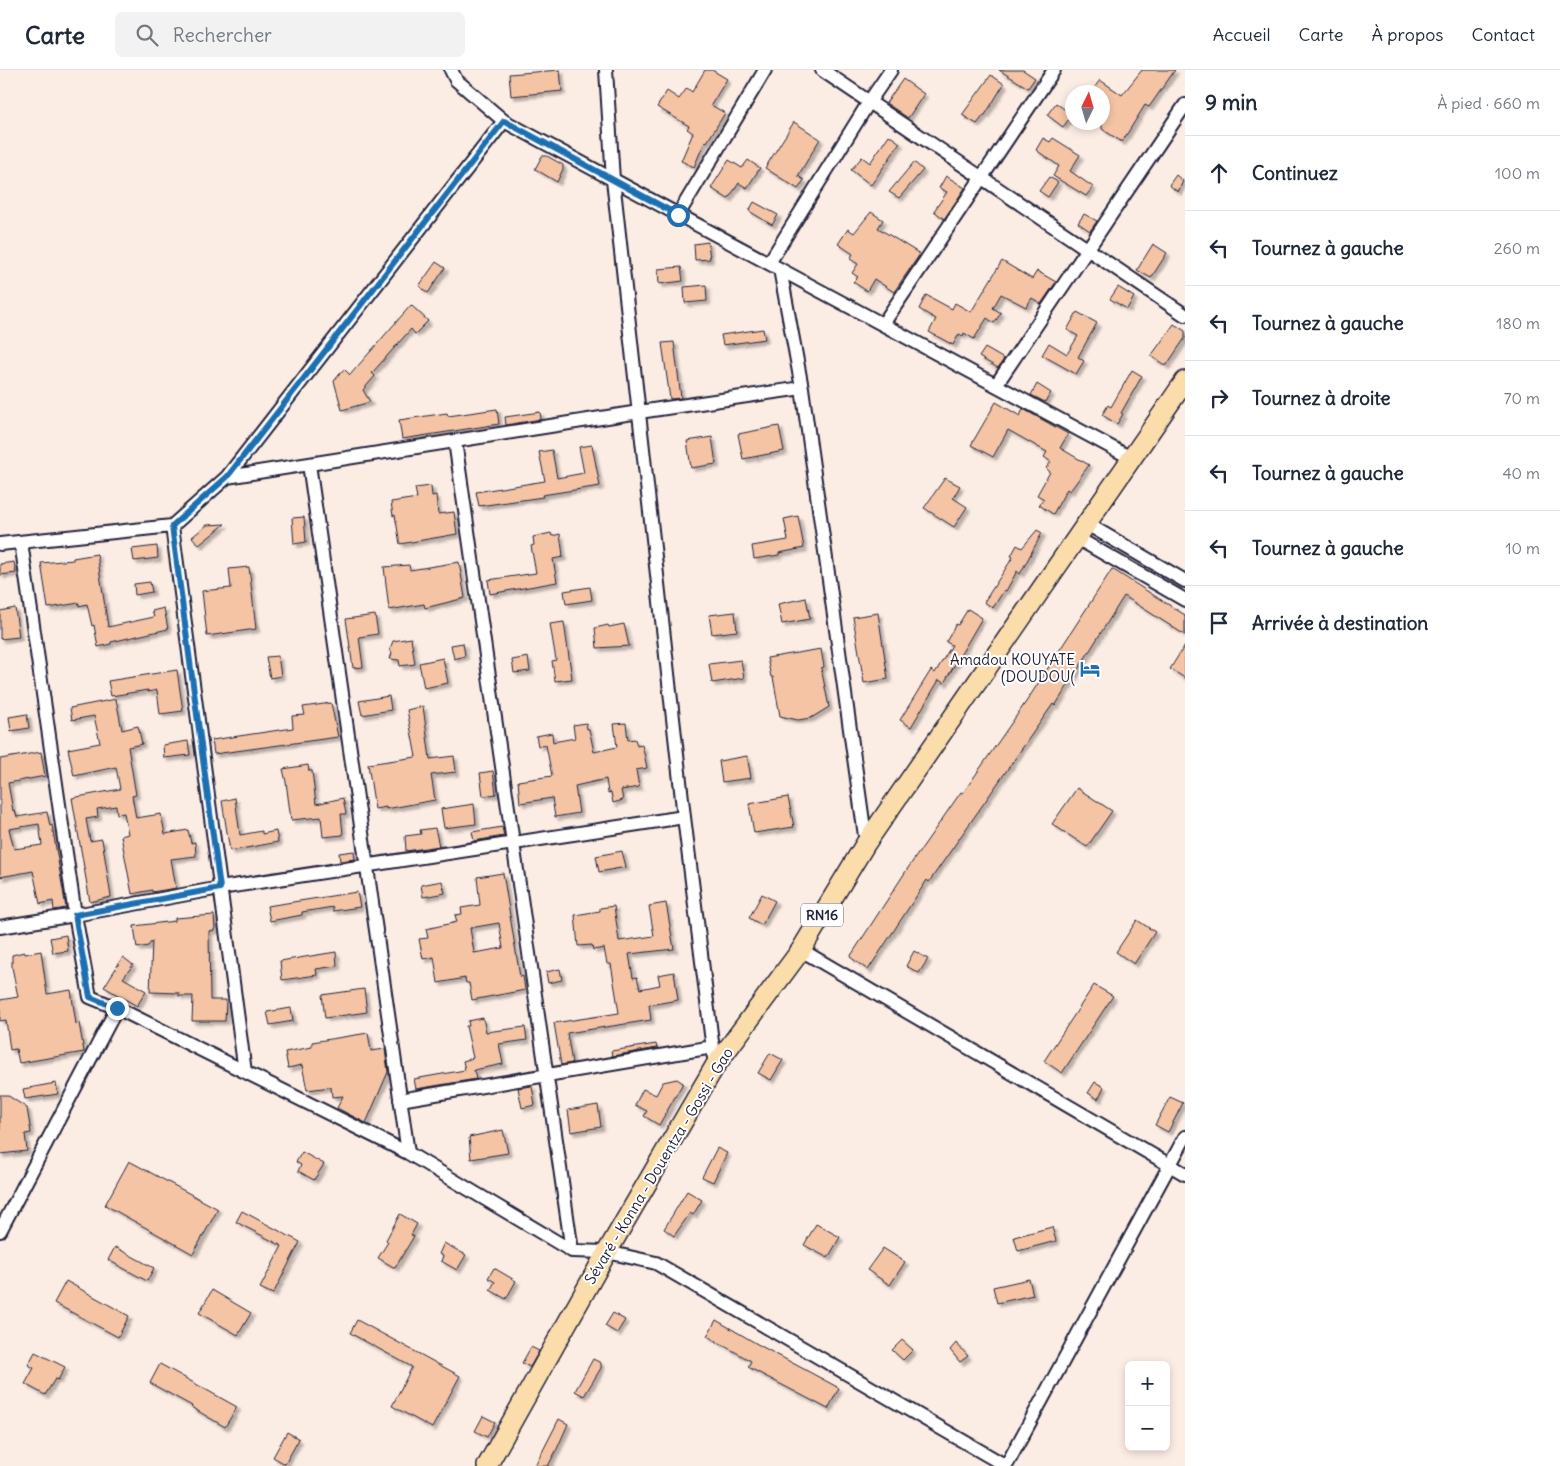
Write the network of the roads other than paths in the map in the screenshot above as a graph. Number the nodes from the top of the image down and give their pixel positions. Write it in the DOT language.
graph roads {
  1 [pos="451,70"];
  2 [pos="606,70"];
  3 [pos="764,70"];
  4 [pos="822,70"];
  5 [pos="891,70"];
  6 [pos="1054,70"];
  7 [pos="869,102"];
  8 [pos="1185,104"];
  9 [pos="504,121"];
  10 [pos="982,178"];
  11 [pos="613,180"];
  12 [pos="678,215"];
  13 [pos="1088,250"];
  14 [pos="775,266"];
  15 [pos="1185,315"];
  16 [pos="883,324"];
  17 [pos="1185,381"];
  18 [pos="996,386"];
  19 [pos="802,388"];
  20 [pos="639,412"];
  21 [pos="455,441"];
  22 [pos="1133,459"];
  23 [pos="309,464"];
  24 [pos="227,477"];
  25 [pos="172,526"];
  26 [pos="1082,531"];
  27 [pos="21,542"];
  28 [pos="0,544"];
  29 [pos="1185,581"];
  30 [pos="1185,600"];
  31 [pos="684,817"];
  32 [pos="512,843"];
  33 [pos="866,843"];
  34 [pos="367,866"];
  35 [pos="220,888"];
  36 [pos="75,915"];
  37 [pos="0,927"];
  38 [pos="800,950"];
  39 [pos="117,1008"];
  40 [pos="713,1046"];
  41 [pos="715,1066"];
  42 [pos="245,1072"];
  43 [pos="545,1075"];
  44 [pos="400,1100"];
  45 [pos="1185,1136"];
  46 [pos="408,1153"];
  47 [pos="1169,1165"];
  48 [pos="1185,1174"];
  49 [pos="0,1230"];
  50 [pos="572,1251"];
  51 [pos="607,1252"];
  52 [pos="487,1466"];
  53 [pos="1006,1466"];
  1 -- 9 [label="street"];
  2 -- 11 [label="street"];
  3 -- 12 [label="street"];
  4 -- 7 [label="street"];
  5 -- 7 [label="street"];
  6 -- 10 [label="street"];
  7 -- 10 [label="street"];
  7 -- 14 [label="street"];
  8 -- 13 [label="street"];
  9 -- 11 [label="street"];
  9 -- 24 [label="street"];
  10 -- 13 [label="street"];
  10 -- 16 [label="street"];
  11 -- 12 [label="street"];
  11 -- 20 [label="street"];
  12 -- 14 [label="street"];
  13 -- 15 [label="street"];
  13 -- 18 [label="street"];
  14 -- 16 [label="street"];
  14 -- 19 [label="street"];
  16 -- 18 [label="street"];
  17 -- 22 [label="main road, Sévaré - Konna - Douentza - Gossi - Gao / RN16"];
  18 -- 22 [label="street"];
  19 -- 20 [label="street"];
  19 -- 33 [label="street"];
  20 -- 21 [label="street"];
  20 -- 31 [label="street"];
  21 -- 23 [label="street"];
  21 -- 32 [label="street"];
  22 -- 26 [label="main road, Sévaré - Konna - Douentza - Gossi - Gao / RN16"];
  23 -- 24 [label="street"];
  23 -- 34 [label="street"];
  24 -- 25 [label="street"];
  25 -- 27 [label="street"];
  25 -- 35 [label="street"];
  26 -- 29 [label="street"];
  26 -- 30 [label="street"];
  26 -- 33 [label="main road, Sévaré - Konna - Douentza - Gossi - Gao / RN16"];
  27 -- 28 [label="street"];
  27 -- 36 [label="street"];
  31 -- 32 [label="street"];
  31 -- 40 [label="street"];
  32 -- 34 [label="street"];
  32 -- 43 [label="street"];
  33 -- 38 [label="main road, Sévaré - Konna - Douentza - Gossi - Gao / RN16"];
  34 -- 35 [label="street"];
  34 -- 44 [label="street"];
  35 -- 36 [label="street"];
  35 -- 42 [label="street"];
  36 -- 37 [label="street"];
  36 -- 39 [label="street"];
  38 -- 41 [label="main road, Sévaré - Konna - Douentza - Gossi - Gao / RN16"];
  38 -- 47 [label="street"];
  39 -- 42 [label="street"];
  39 -- 49 [label="street"];
  40 -- 41 [label="street"];
  40 -- 43 [label="street"];
  41 -- 51 [label="main road, Sévaré - Konna - Douentza - Gossi - Gao / RN16"];
  42 -- 46 [label="street"];
  43 -- 44 [label="street"];
  43 -- 50 [label="street"];
  44 -- 46 [label="street"];
  45 -- 47 [label="street"];
  46 -- 50 [label="street"];
  47 -- 48 [label="street"];
  47 -- 53 [label="street"];
  50 -- 51 [label="street"];
  51 -- 52 [label="main road, Sévaré - Konna - Douentza - Gossi - Gao / RN16"];
  51 -- 53 [label="street"];
}
